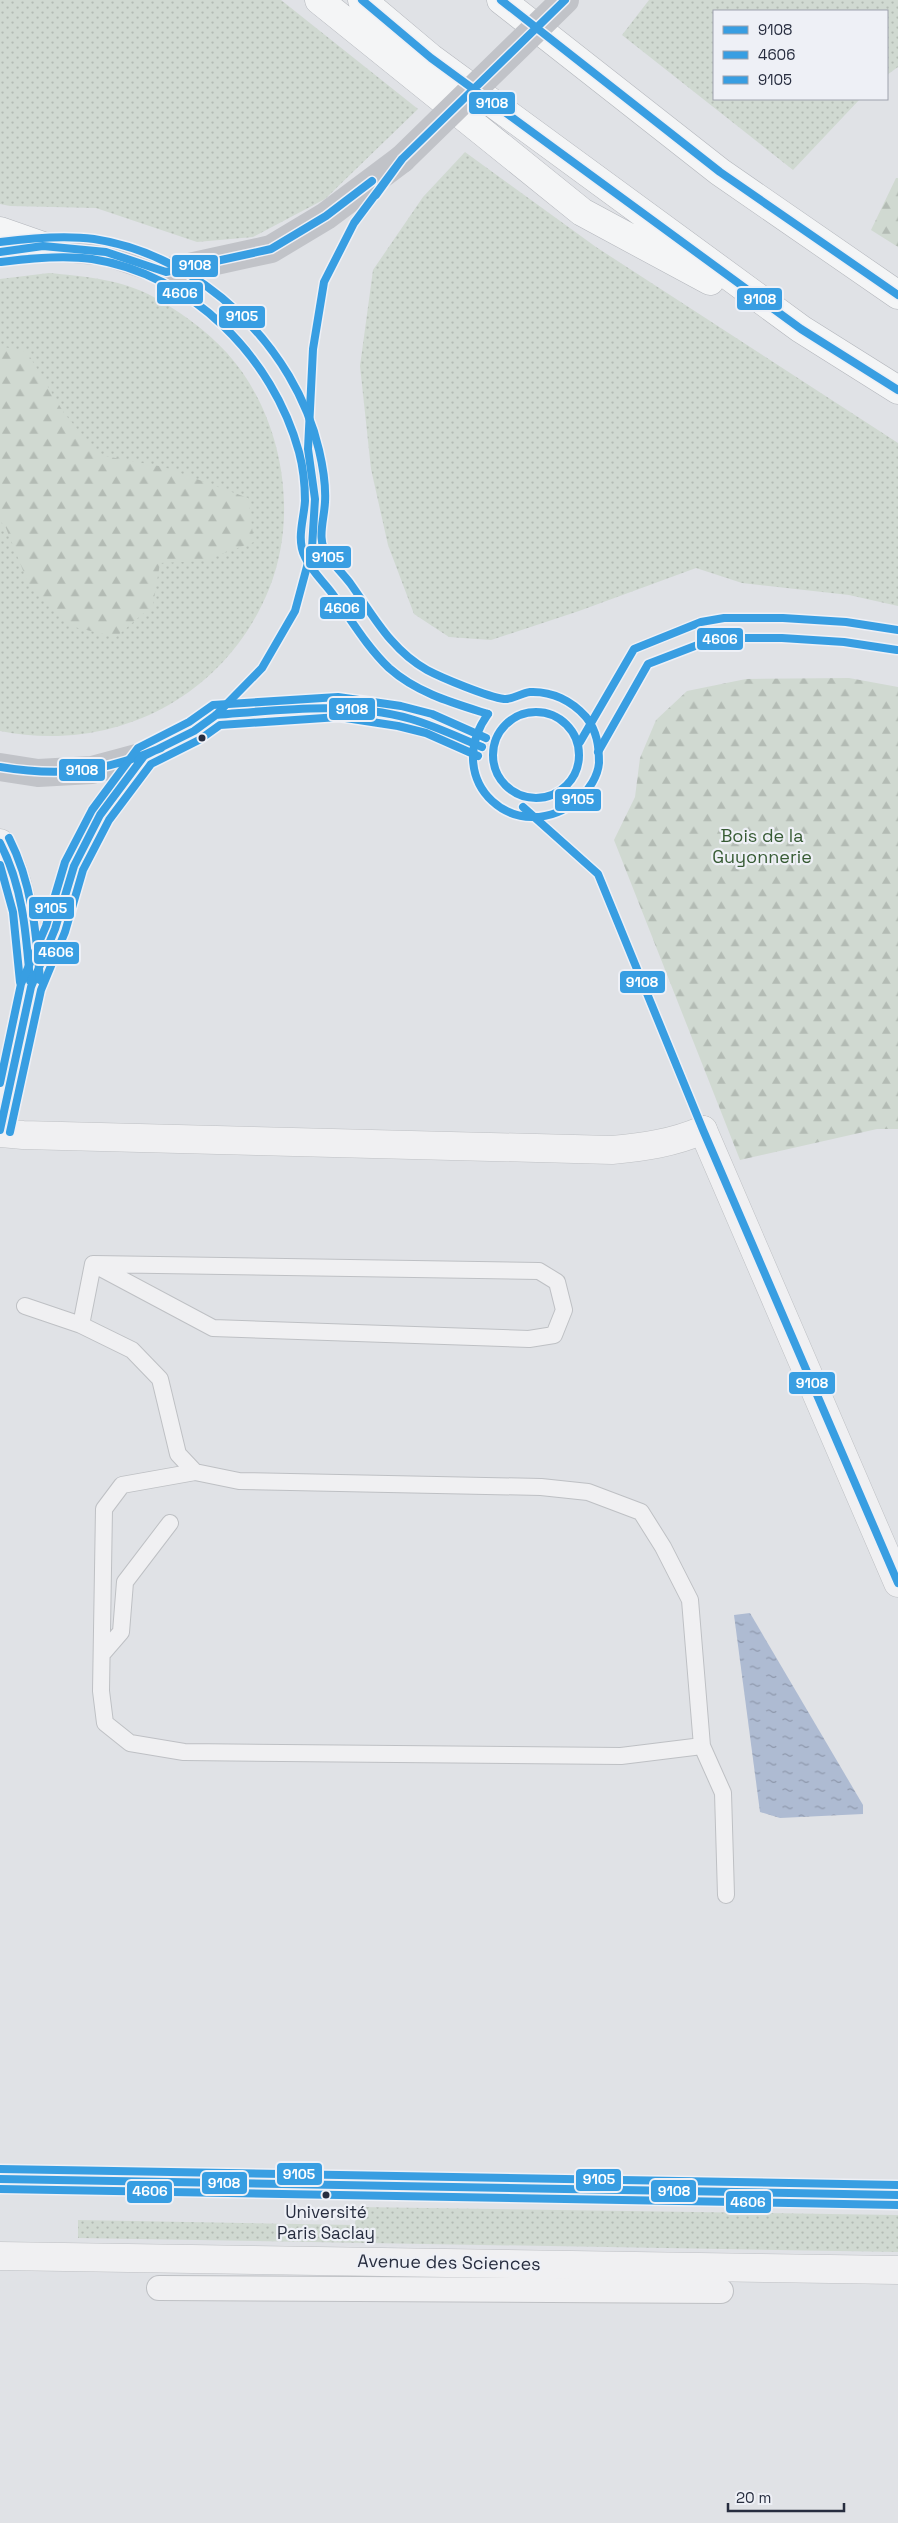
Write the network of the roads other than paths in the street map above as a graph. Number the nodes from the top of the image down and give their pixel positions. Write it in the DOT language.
graph roads {
  1 [pos="319,0"];
  2 [pos="362,0"];
  3 [pos="500,0"];
  4 [pos="565,0"];
  5 [pos="0,231"];
  6 [pos="43,246"];
  7 [pos="0,252"];
  8 [pos="898,295"];
  9 [pos="801,329"];
  10 [pos="898,390"];
  11 [pos="144,756"];
  12 [pos="0,767"];
  13 [pos="0,843"];
  14 [pos="31,987"];
  15 [pos="0,1131"];
  16 [pos="93,1264"];
  17 [pos="25,1306"];
  18 [pos="81,1325"];
  19 [pos="195,1472"];
  20 [pos="170,1523"];
  21 [pos="898,1583"];
  22 [pos="102,1654"];
  23 [pos="702,1746"];
  24 [pos="726,1895"];
  25 [pos="0,2179"];
  26 [pos="898,2195"];
  27 [pos="0,2256"];
  28 [pos="898,2270"];
  29 [pos="159,2288"];
  30 [pos="721,2291"];
  1 -- 9 [label="highway"];
  2 -- 9 [label="highway"];
  3 -- 8 [label="highway"];
  4 -- 6 [label="main road, bridge"];
  5 -- 6 [label="highway"];
  6 -- 7 [label="main road"];
  9 -- 10 [label="highway"];
  11 -- 12 [label="main road"];
  11 -- 14 [label="street"];
  13 -- 14 [label="street"];
  14 -- 15 [label="street"];
  15 -- 21 [label="street"];
  16 -- 16 [label="lane"];
  16 -- 18 [label="lane"];
  17 -- 18 [label="lane"];
  18 -- 19 [label="lane"];
  19 -- 22 [label="lane"];
  19 -- 23 [label="lane"];
  20 -- 22 [label="lane"];
  22 -- 23 [label="lane"];
  23 -- 24 [label="lane"];
  25 -- 26 [label="lane"];
  27 -- 28 [label="street, Avenue des Sciences"];
  29 -- 30 [label="street"];
}
